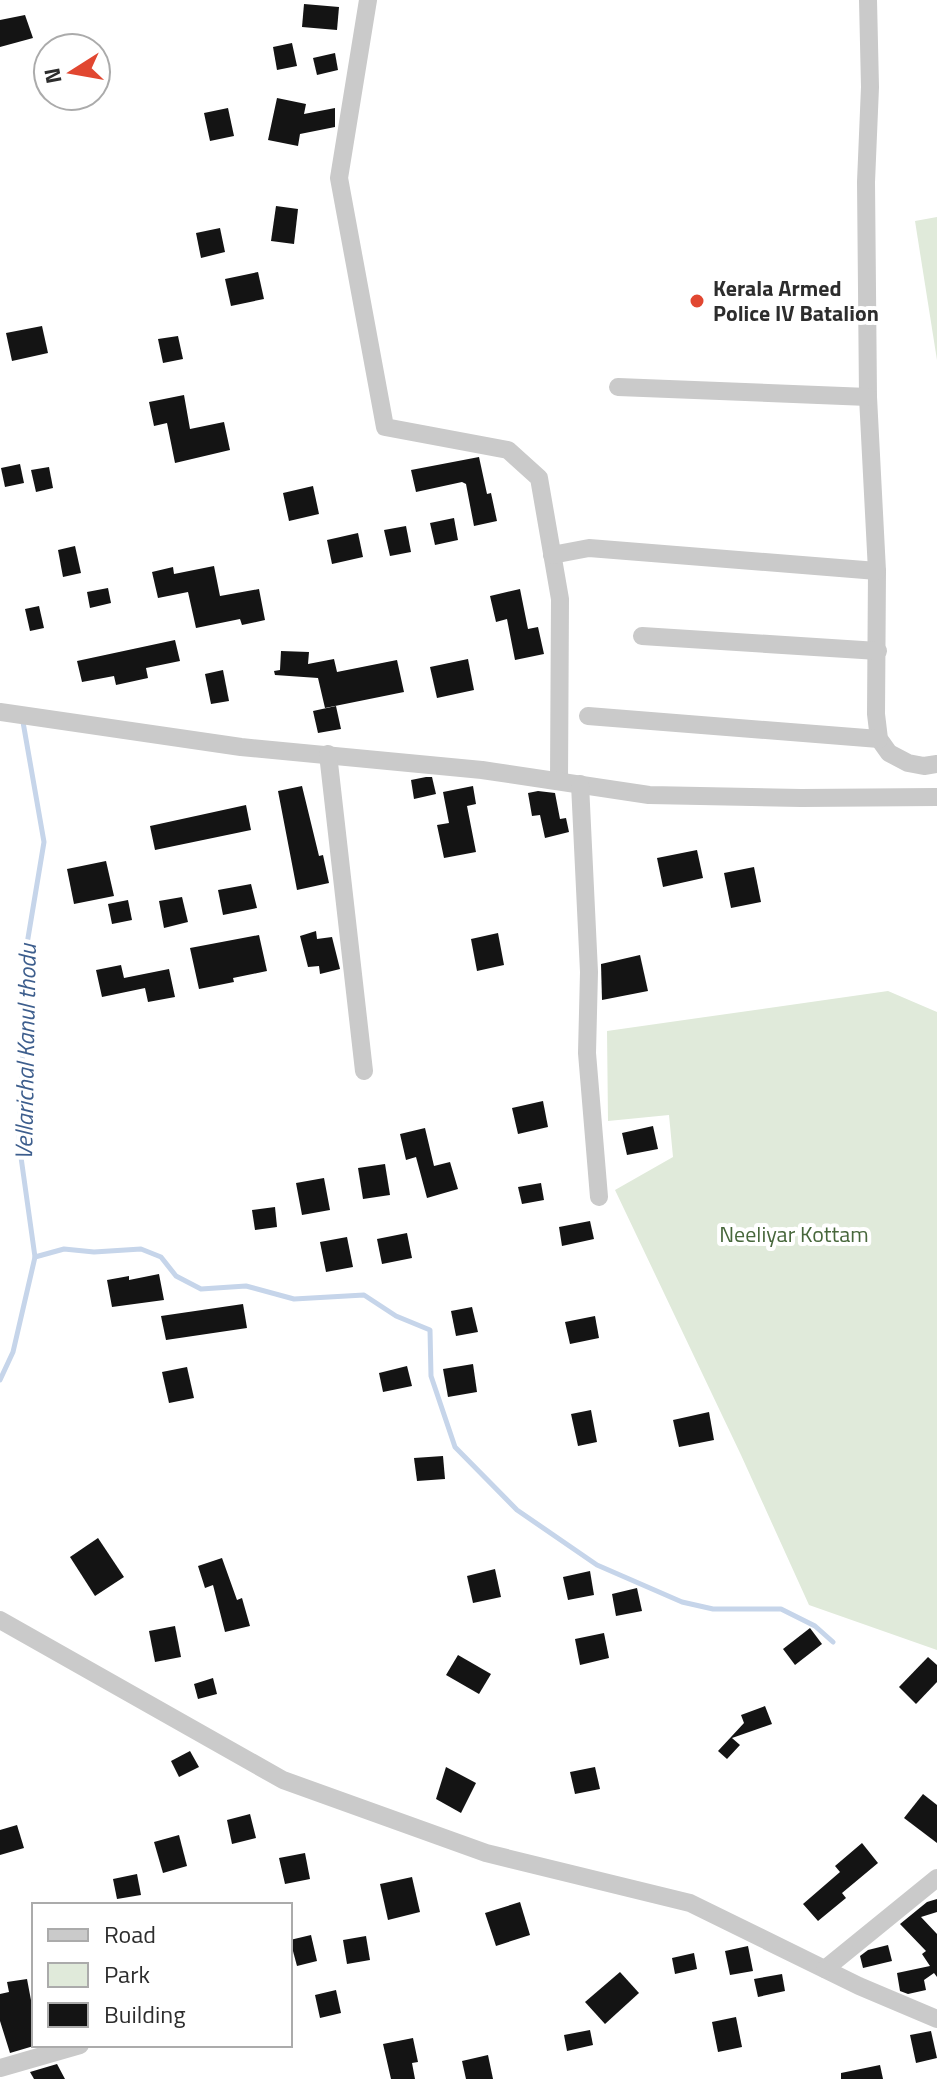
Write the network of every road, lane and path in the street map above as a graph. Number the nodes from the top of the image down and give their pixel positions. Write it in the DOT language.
graph roads {
  1 [pos="368,0"];
  2 [pos="868,0"];
  3 [pos="618,387"];
  4 [pos="868,397"];
  5 [pos="552,555"];
  6 [pos="877,571"];
  7 [pos="642,636"];
  8 [pos="878,651"];
  9 [pos="0,712"];
  10 [pos="588,716"];
  11 [pos="879,739"];
  12 [pos="328,754"];
  13 [pos="937,764"];
  14 [pos="559,781"];
  15 [pos="580,784"];
  16 [pos="937,797"];
  17 [pos="364,1071"];
  18 [pos="599,1197"];
  19 [pos="0,1620"];
  20 [pos="937,1878"];
  21 [pos="825,1969"];
  22 [pos="937,2019"];
  23 [pos="73,2047"];
  24 [pos="0,2068"];
  1 -- 5 [label="street"];
  2 -- 4 [label="street"];
  3 -- 4 [label="street"];
  4 -- 6 [label="street"];
  5 -- 6 [label="street"];
  5 -- 14 [label="street"];
  6 -- 8 [label="street"];
  7 -- 8 [label="street"];
  8 -- 11 [label="street"];
  9 -- 12 [label="street"];
  10 -- 11 [label="street"];
  11 -- 13 [label="street"];
  12 -- 14 [label="street"];
  12 -- 17 [label="street"];
  14 -- 15 [label="street"];
  15 -- 16 [label="street"];
  15 -- 18 [label="street"];
  19 -- 21 [label="street"];
  20 -- 21 [label="street"];
  21 -- 22 [label="street"];
  23 -- 24 [label="street"];
}
